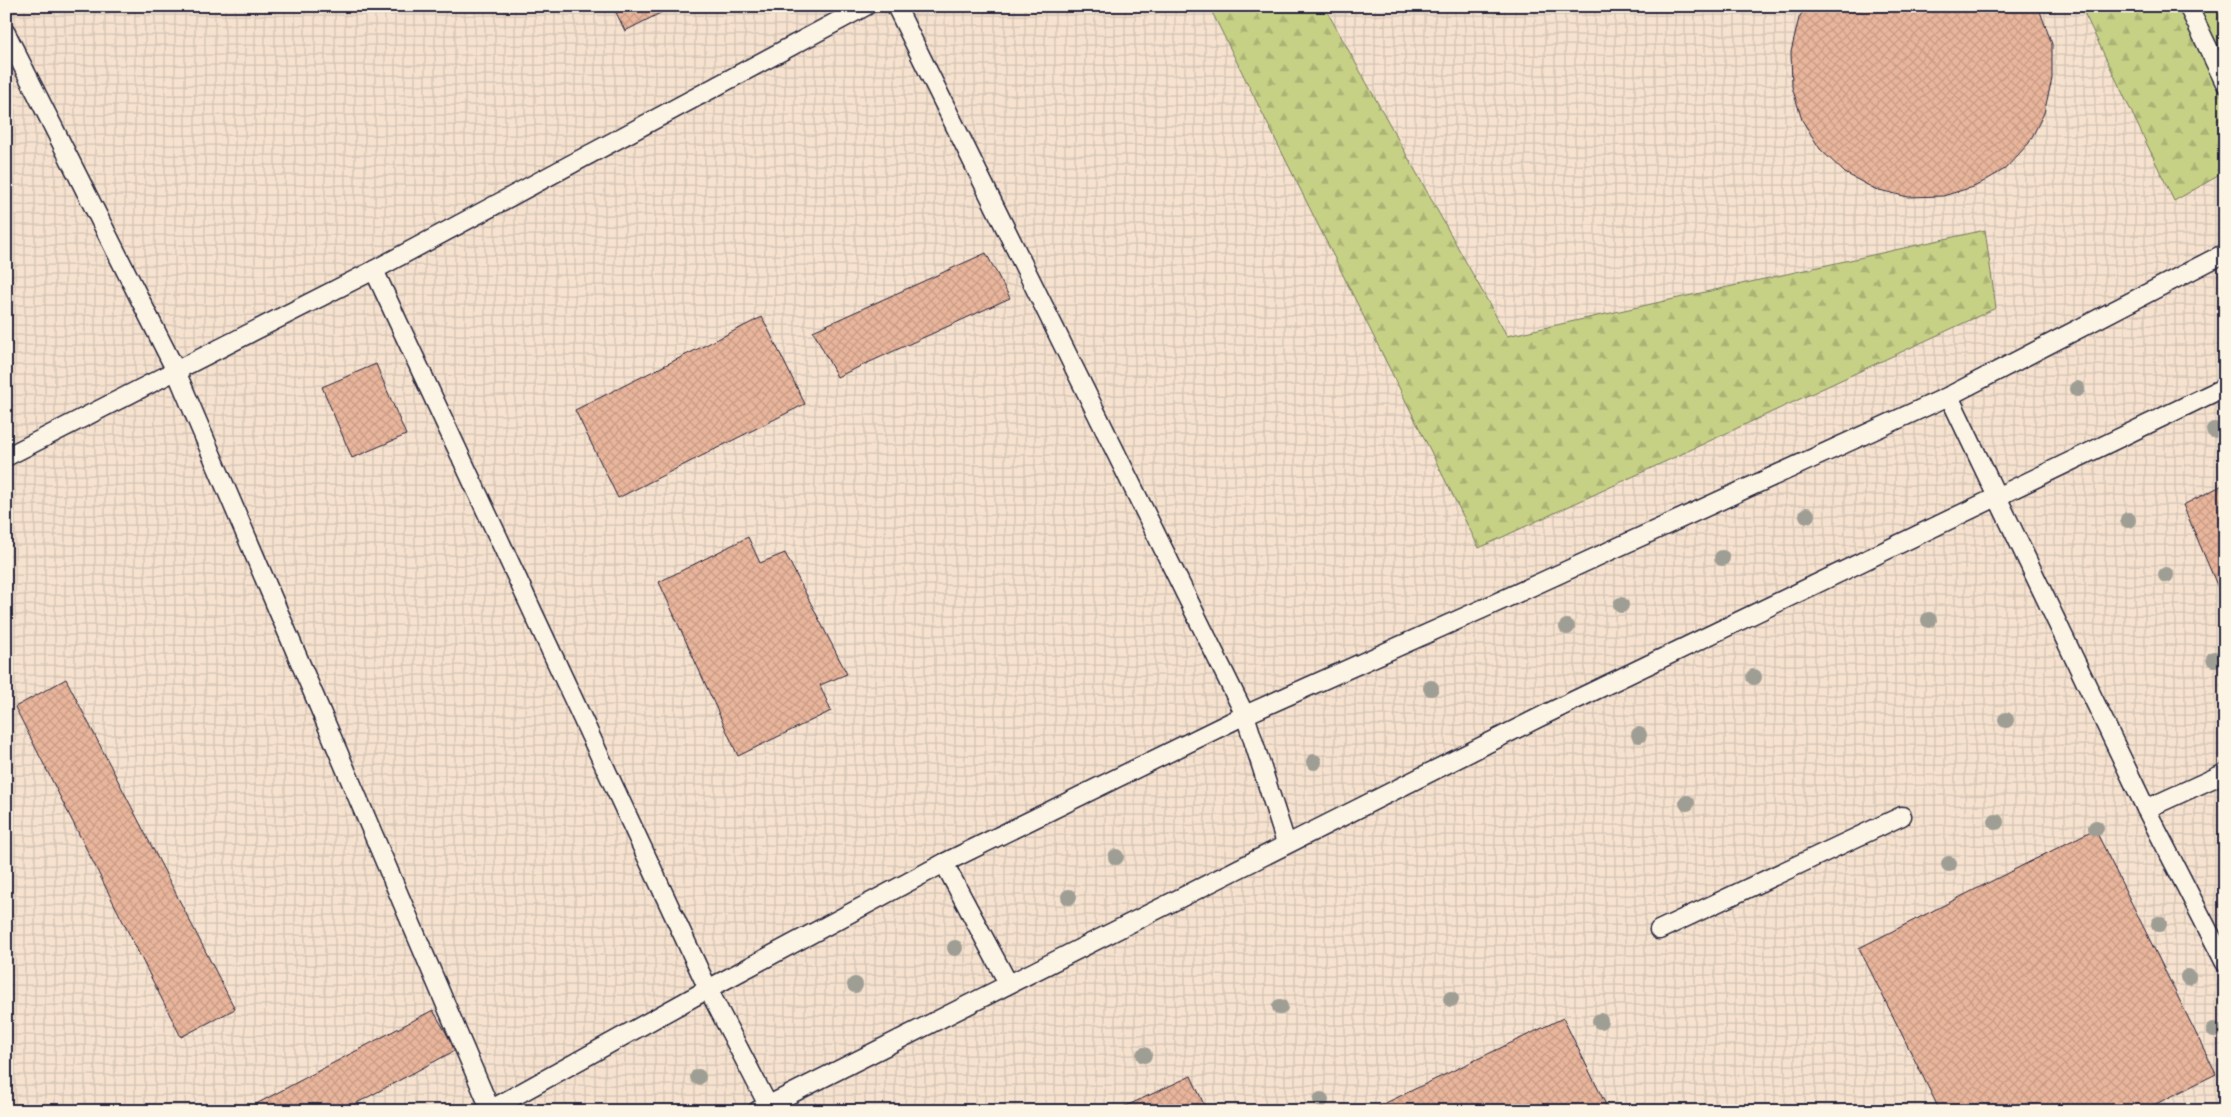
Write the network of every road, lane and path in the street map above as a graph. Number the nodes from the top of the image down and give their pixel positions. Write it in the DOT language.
graph roads {
  1 [pos="866,6"];
  2 [pos="896,6"];
  3 [pos="2188,6"];
  4 [pos="6,33"];
  5 [pos="2225,83"];
  6 [pos="2225,253"];
  7 [pos="374,270"];
  8 [pos="176,371"];
  9 [pos="2225,387"];
  10 [pos="1948,396"];
  11 [pos="6,457"];
  12 [pos="1996,496"];
  13 [pos="1245,715"];
  14 [pos="2225,773"];
  15 [pos="2146,809"];
  16 [pos="1902,816"];
  17 [pos="1286,843"];
  18 [pos="944,863"];
  19 [pos="1659,930"];
  20 [pos="2225,963"];
  21 [pos="1008,983"];
  22 [pos="708,989"];
  23 [pos="762,1108"];
  24 [pos="490,1110"];
  1 -- 7 [label="lane"];
  2 -- 13 [label="lane"];
  3 -- 5 [label="lane"];
  4 -- 8 [label="lane"];
  6 -- 10 [label="lane"];
  7 -- 8 [label="lane"];
  7 -- 22 [label="lane"];
  8 -- 11 [label="lane"];
  8 -- 24 [label="lane"];
  9 -- 12 [label="lane"];
  10 -- 12 [label="lane"];
  10 -- 13 [label="lane"];
  12 -- 15 [label="lane"];
  12 -- 17 [label="lane"];
  13 -- 17 [label="lane"];
  13 -- 18 [label="lane"];
  14 -- 15 [label="lane"];
  15 -- 20 [label="lane"];
  16 -- 19 [label="lane"];
  17 -- 21 [label="lane"];
  18 -- 21 [label="lane"];
  18 -- 22 [label="lane"];
  21 -- 23 [label="lane"];
  22 -- 23 [label="lane"];
  22 -- 24 [label="lane"];
}
